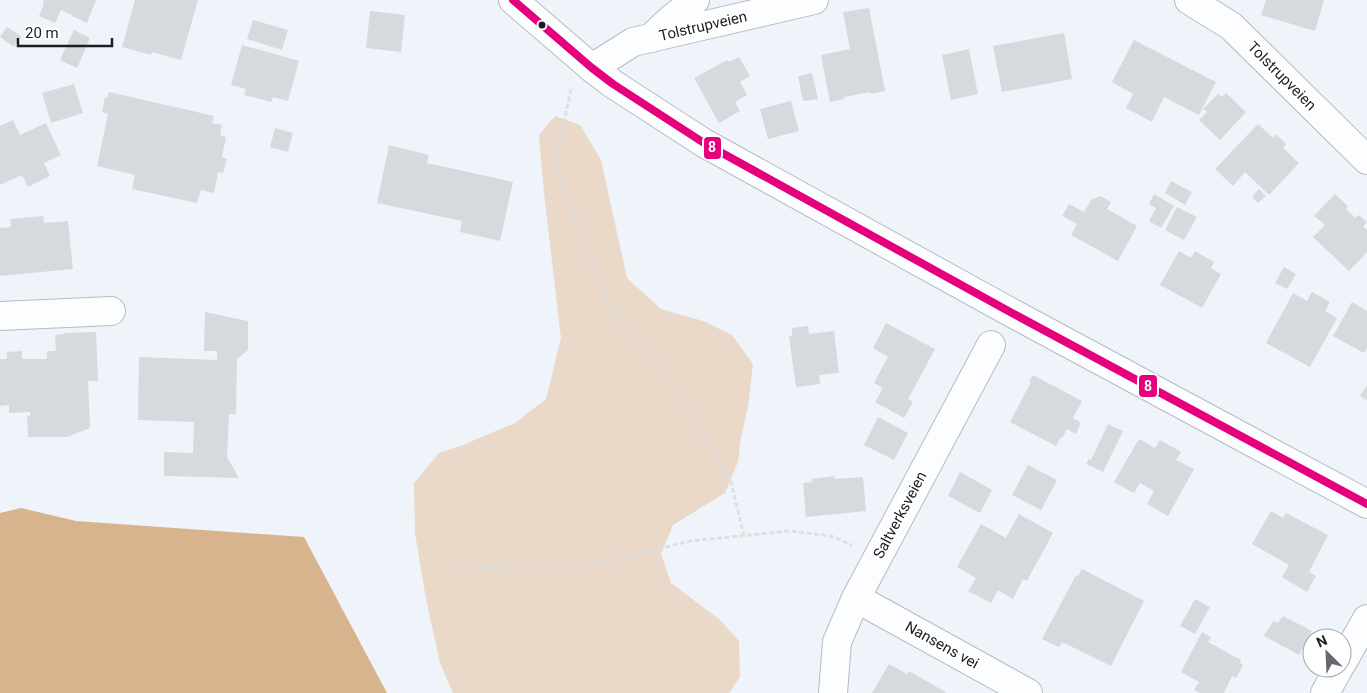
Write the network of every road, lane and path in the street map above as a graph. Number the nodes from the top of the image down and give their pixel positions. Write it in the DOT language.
graph roads {
  1 [pos="513,0"];
  2 [pos="695,0"];
  3 [pos="814,0"];
  4 [pos="1189,0"];
  5 [pos="650,39"];
  6 [pos="592,68"];
  7 [pos="571,87"];
  8 [pos="1367,160"];
  9 [pos="111,310"];
  10 [pos="0,316"];
  11 [pos="991,345"];
  12 [pos="1367,504"];
  13 [pos="744,536"];
  14 [pos="878,555"];
  15 [pos="450,566"];
  16 [pos="856,598"];
  17 [pos="1367,619"];
  18 [pos="1352,646"];
  19 [pos="1334,678"];
  20 [pos="833,693"];
  21 [pos="1028,693"];
  22 [pos="1325,693"];
  1 -- 6 [label="street"];
  2 -- 5 [label="street, Tolstrupveien"];
  3 -- 5 [label="street, Tolstrupveien"];
  4 -- 8 [label="street, Tolstrupveien"];
  5 -- 6 [label="street, Tolstrupveien"];
  6 -- 12 [label="street"];
  7 -- 13 [label="path"];
  9 -- 10 [label="street"];
  11 -- 14 [label="street, Saltverksveien"];
  13 -- 14 [label="path"];
  13 -- 15 [label="path"];
  14 -- 16 [label="street, Saltverksveien"];
  16 -- 20 [label="street, Saltverksveien"];
  16 -- 21 [label="street, Nansens vei"];
  17 -- 18 [label="street"];
  19 -- 22 [label="street"];
}
